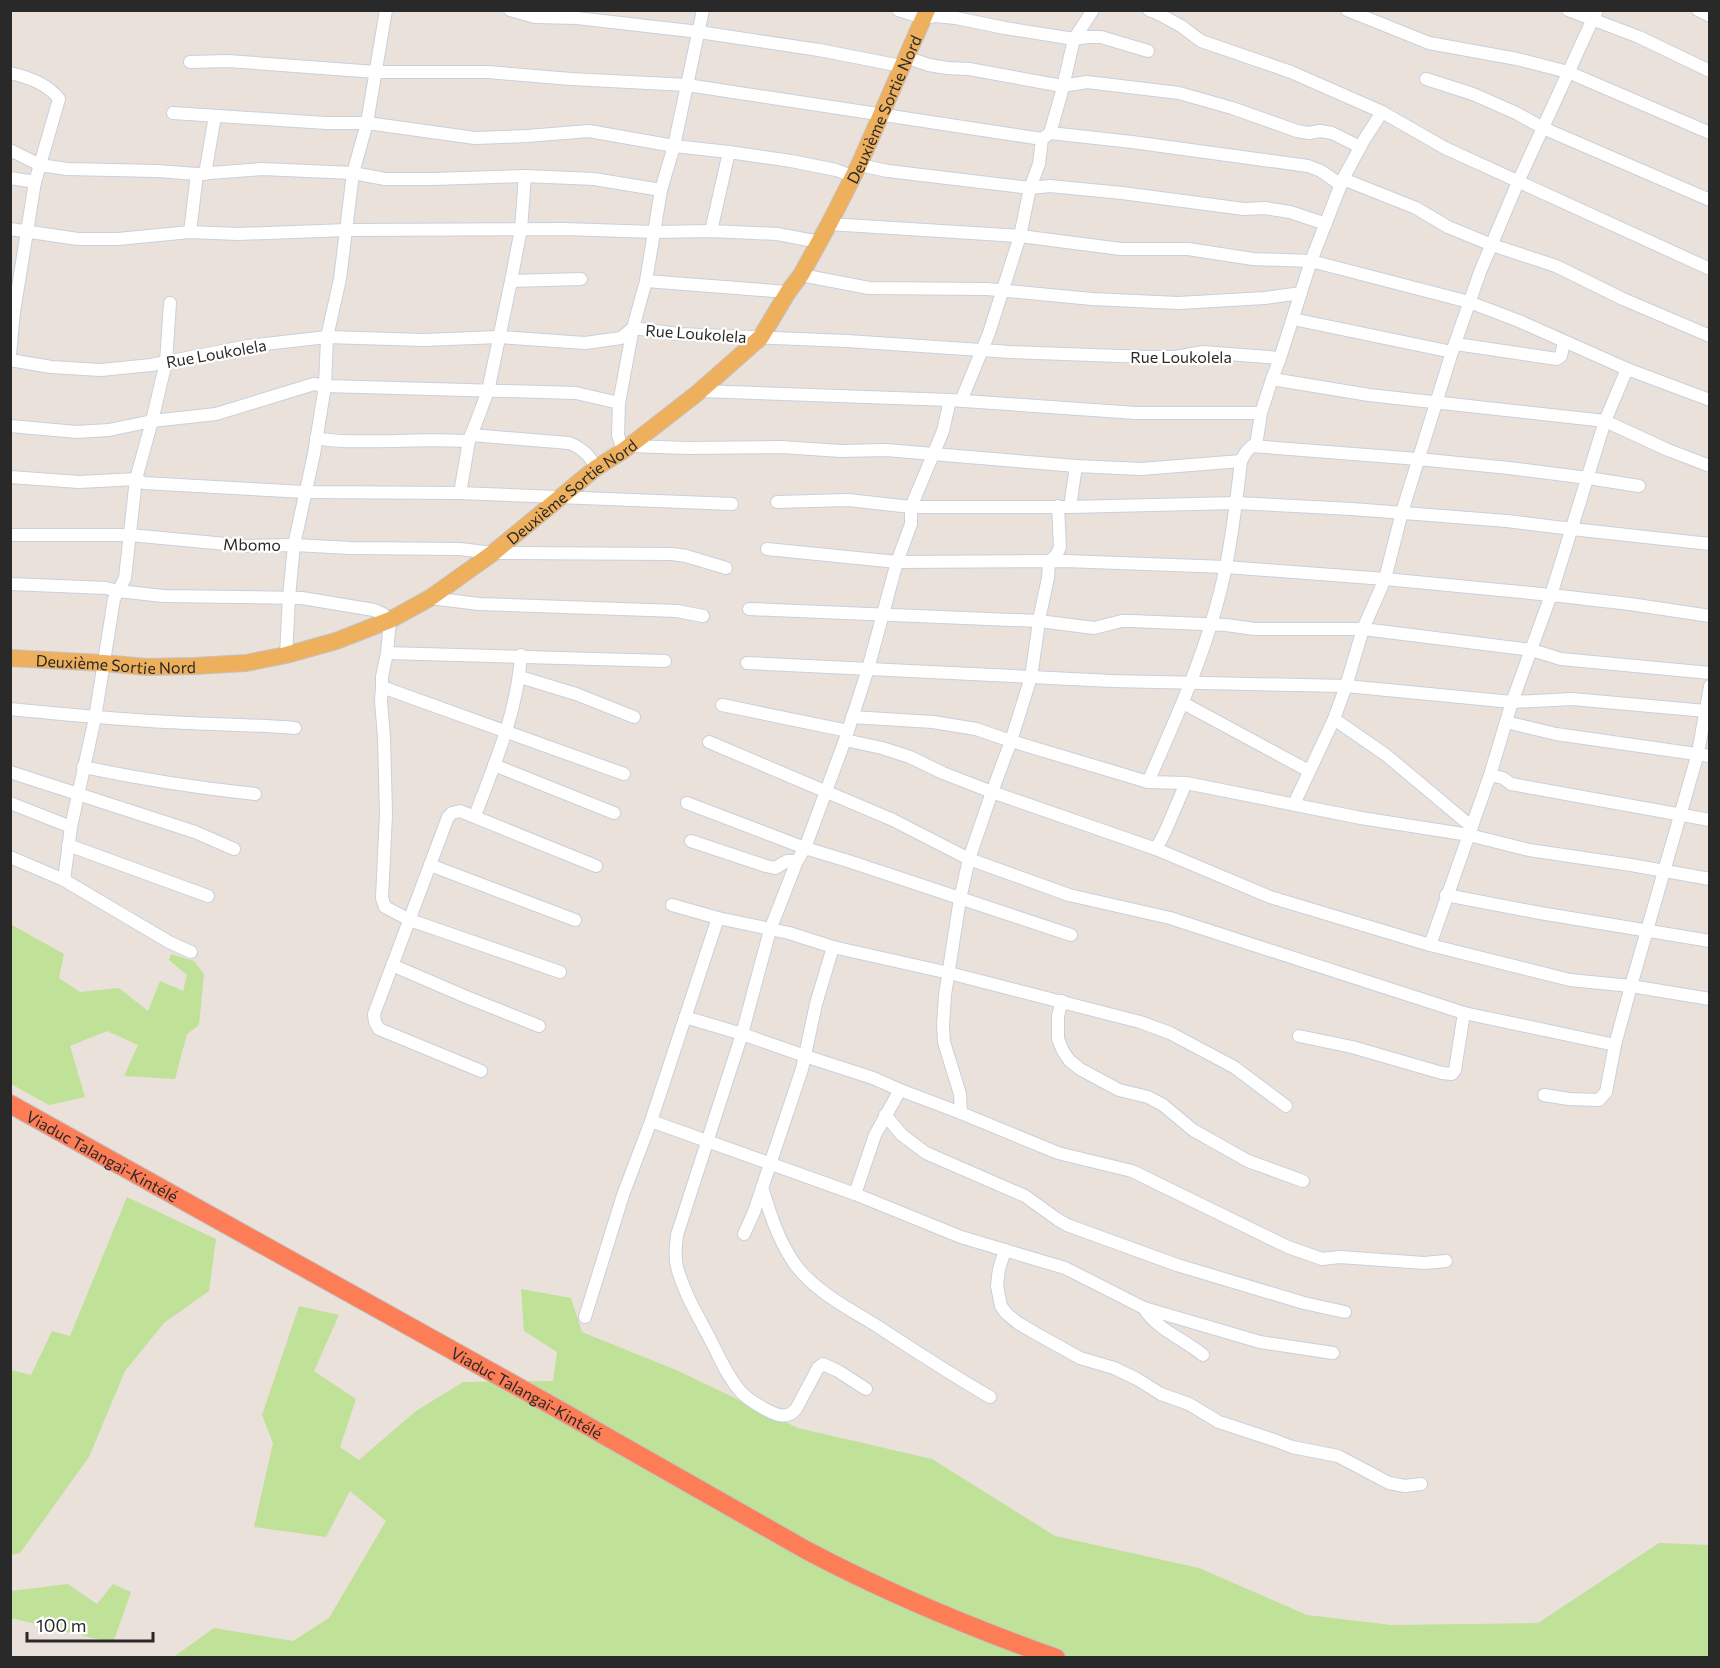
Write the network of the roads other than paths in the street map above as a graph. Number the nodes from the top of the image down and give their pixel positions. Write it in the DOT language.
graph roads {
  1 [pos="386,10"];
  2 [pos="510,10"];
  3 [pos="703,10"];
  4 [pos="898,10"];
  5 [pos="1093,10"];
  6 [pos="1149,10"];
  7 [pos="1347,10"];
  8 [pos="1568,10"];
  9 [pos="1698,10"];
  10 [pos="925,14"];
  11 [pos="1595,16"];
  12 [pos="1710,16"];
  13 [pos="699,32"];
  14 [pos="1074,39"];
  15 [pos="1148,51"];
  16 [pos="190,62"];
  17 [pos="903,62"];
  18 [pos="1710,70"];
  19 [pos="376,72"];
  20 [pos="1568,72"];
  21 [pos="10,73"];
  22 [pos="1426,79"];
  23 [pos="687,85"];
  24 [pos="1062,86"];
  25 [pos="1382,112"];
  26 [pos="173,113"];
  27 [pos="880,114"];
  28 [pos="215,116"];
  29 [pos="367,123"];
  30 [pos="1543,128"];
  31 [pos="1710,133"];
  32 [pos="1046,136"];
  33 [pos="674,146"];
  34 [pos="1360,147"];
  35 [pos="10,150"];
  36 [pos="729,152"];
  37 [pos="40,165"];
  38 [pos="855,171"];
  39 [pos="353,173"];
  40 [pos="201,174"];
  41 [pos="525,176"];
  42 [pos="10,178"];
  43 [pos="34,182"];
  44 [pos="1342,182"];
  45 [pos="1518,182"];
  46 [pos="1030,188"];
  47 [pos="661,190"];
  48 [pos="1710,200"];
  49 [pos="829,224"];
  50 [pos="1326,224"];
  51 [pos="10,229"];
  52 [pos="521,229"];
  53 [pos="347,230"];
  54 [pos="27,231"];
  55 [pos="711,231"];
  56 [pos="190,232"];
  57 [pos="655,232"];
  58 [pos="1020,236"];
  59 [pos="820,242"];
  60 [pos="1492,245"];
  61 [pos="1311,261"];
  62 [pos="1710,269"];
  63 [pos="801,275"];
  64 [pos="581,279"];
  65 [pos="512,281"];
  66 [pos="646,281"];
  67 [pos="1002,290"];
  68 [pos="788,292"];
  69 [pos="1301,292"];
  70 [pos="1469,302"];
  71 [pos="170,303"];
  72 [pos="12,312"];
  73 [pos="1293,319"];
  74 [pos="633,328"];
  75 [pos="1710,336"];
  76 [pos="327,337"];
  77 [pos="499,337"];
  78 [pos="761,337"];
  79 [pos="1564,342"];
  80 [pos="1454,348"];
  81 [pos="982,350"];
  82 [pos="10,354"];
  83 [pos="1280,358"];
  84 [pos="10,360"];
  85 [pos="166,362"];
  86 [pos="1627,369"];
  87 [pos="1272,379"];
  88 [pos="325,386"];
  89 [pos="488,391"];
  90 [pos="700,391"];
  91 [pos="956,400"];
  92 [pos="1710,400"];
  93 [pos="619,403"];
  94 [pos="1436,403"];
  95 [pos="1261,413"];
  96 [pos="152,421"];
  97 [pos="1605,422"];
  98 [pos="10,426"];
  99 [pos="316,438"];
  100 [pos="470,438"];
  101 [pos="1256,445"];
  102 [pos="626,448"];
  103 [pos="934,454"];
  104 [pos="1418,459"];
  105 [pos="1241,461"];
  106 [pos="1077,466"];
  107 [pos="1710,466"];
  108 [pos="596,468"];
  109 [pos="10,477"];
  110 [pos="136,478"];
  111 [pos="1588,478"];
  112 [pos="1639,486"];
  113 [pos="305,492"];
  114 [pos="460,493"];
  115 [pos="562,498"];
  116 [pos="777,502"];
  117 [pos="1236,503"];
  118 [pos="732,504"];
  119 [pos="911,507"];
  120 [pos="1064,507"];
  121 [pos="1402,512"];
  122 [pos="1572,529"];
  123 [pos="10,535"];
  124 [pos="130,535"];
  125 [pos="1710,544"];
  126 [pos="294,545"];
  127 [pos="766,549"];
  128 [pos="493,554"];
  129 [pos="897,562"];
  130 [pos="1049,562"];
  131 [pos="1226,567"];
  132 [pos="726,568"];
  133 [pos="1385,579"];
  134 [pos="10,584"];
  135 [pos="118,591"];
  136 [pos="1551,595"];
  137 [pos="289,597"];
  138 [pos="430,598"];
  139 [pos="749,609"];
  140 [pos="882,614"];
  141 [pos="703,616"];
  142 [pos="1710,616"];
  143 [pos="390,620"];
  144 [pos="1039,621"];
  145 [pos="1210,624"];
  146 [pos="1363,629"];
  147 [pos="1532,650"];
  148 [pos="387,653"];
  149 [pos="286,655"];
  150 [pos="521,656"];
  151 [pos="10,658"];
  152 [pos="665,661"];
  153 [pos="103,663"];
  154 [pos="747,663"];
  155 [pos="868,669"];
  156 [pos="1710,673"];
  157 [pos="520,677"];
  158 [pos="1031,677"];
  159 [pos="1191,682"];
  160 [pos="1346,686"];
  161 [pos="1710,686"];
  162 [pos="382,687"];
  163 [pos="1512,702"];
  164 [pos="1183,703"];
  165 [pos="722,705"];
  166 [pos="10,709"];
  167 [pos="1706,711"];
  168 [pos="634,717"];
  169 [pos="852,717"];
  170 [pos="95,718"];
  171 [pos="1334,719"];
  172 [pos="1506,722"];
  173 [pos="295,728"];
  174 [pos="507,731"];
  175 [pos="846,735"];
  176 [pos="1011,741"];
  177 [pos="709,742"];
  178 [pos="1704,755"];
  179 [pos="494,765"];
  180 [pos="83,767"];
  181 [pos="1309,771"];
  182 [pos="10,772"];
  183 [pos="624,774"];
  184 [pos="1490,775"];
  185 [pos="1148,782"];
  186 [pos="1186,783"];
  187 [pos="825,791"];
  188 [pos="992,792"];
  189 [pos="255,794"];
  190 [pos="78,795"];
  191 [pos="687,802"];
  192 [pos="10,803"];
  193 [pos="1294,804"];
  194 [pos="614,813"];
  195 [pos="1680,814"];
  196 [pos="475,816"];
  197 [pos="1710,820"];
  198 [pos="71,827"];
  199 [pos="1470,831"];
  200 [pos="690,841"];
  201 [pos="68,845"];
  202 [pos="805,848"];
  203 [pos="234,849"];
  204 [pos="1156,849"];
  205 [pos="10,857"];
  206 [pos="969,859"];
  207 [pos="797,861"];
  208 [pos="429,865"];
  209 [pos="596,866"];
  210 [pos="1665,871"];
  211 [pos="1710,879"];
  212 [pos="64,880"];
  213 [pos="1446,895"];
  214 [pos="208,896"];
  215 [pos="960,899"];
  216 [pos="672,905"];
  217 [pos="718,918"];
  218 [pos="410,920"];
  219 [pos="575,920"];
  220 [pos="770,930"];
  221 [pos="1647,931"];
  222 [pos="1071,935"];
  223 [pos="1710,941"];
  224 [pos="1430,945"];
  225 [pos="833,947"];
  226 [pos="191,952"];
  227 [pos="392,965"];
  228 [pos="560,972"];
  229 [pos="949,973"];
  230 [pos="1631,986"];
  231 [pos="1710,999"];
  232 [pos="1062,1001"];
  233 [pos="1464,1013"];
  234 [pos="685,1017"];
  235 [pos="539,1026"];
  236 [pos="742,1034"];
  237 [pos="1299,1036"];
  238 [pos="1615,1045"];
  239 [pos="805,1056"];
  240 [pos="481,1071"];
  241 [pos="900,1090"];
  242 [pos="1544,1095"];
  243 [pos="10,1104"];
  244 [pos="1286,1106"];
  245 [pos="961,1113"];
  246 [pos="885,1115"];
  247 [pos="10,1117"];
  248 [pos="651,1121"];
  249 [pos="708,1141"];
  250 [pos="771,1163"];
  251 [pos="1303,1181"];
  252 [pos="762,1187"];
  253 [pos="855,1194"];
  254 [pos="744,1234"];
  255 [pos="1005,1250"];
  256 [pos="1446,1262"];
  257 [pos="1144,1308"];
  258 [pos="1345,1312"];
  259 [pos="585,1317"];
  260 [pos="1333,1353"];
  261 [pos="1203,1355"];
  262 [pos="866,1389"];
  263 [pos="990,1397"];
  264 [pos="1421,1484"];
  265 [pos="1027,1658"];
  266 [pos="1056,1658"];
  1 -- 19 [label="street"];
  2 -- 13 [label="street"];
  3 -- 13 [label="street"];
  4 -- 10 [label="street"];
  5 -- 14 [label="street"];
  6 -- 25 [label="street"];
  7 -- 20 [label="street"];
  8 -- 11 [label="street"];
  9 -- 12 [label="street"];
  10 -- 14 [label="street"];
  10 -- 17 [label="main road, Deuxième Sortie Nord"];
  11 -- 18 [label="street"];
  11 -- 20 [label="street"];
  13 -- 17 [label="street"];
  13 -- 23 [label="street"];
  14 -- 15 [label="street"];
  14 -- 24 [label="street"];
  16 -- 19 [label="street"];
  17 -- 24 [label="street"];
  17 -- 27 [label="main road, Deuxième Sortie Nord"];
  19 -- 23 [label="street"];
  19 -- 29 [label="street"];
  20 -- 30 [label="street"];
  20 -- 31 [label="street"];
  21 -- 37 [label="street"];
  22 -- 30 [label="street"];
  23 -- 27 [label="street"];
  23 -- 33 [label="street"];
  24 -- 32 [label="street"];
  24 -- 34 [label="street"];
  25 -- 34 [label="street"];
  25 -- 45 [label="street"];
  26 -- 28 [label="street"];
  27 -- 32 [label="street"];
  27 -- 38 [label="main road, Deuxième Sortie Nord"];
  28 -- 29 [label="street"];
  28 -- 40 [label="street"];
  29 -- 33 [label="street"];
  29 -- 39 [label="street"];
  30 -- 45 [label="street"];
  30 -- 48 [label="street"];
  32 -- 44 [label="street"];
  32 -- 46 [label="street"];
  33 -- 36 [label="street"];
  33 -- 47 [label="street"];
  34 -- 44 [label="street"];
  35 -- 37 [label="street"];
  36 -- 38 [label="street"];
  36 -- 55 [label="street"];
  37 -- 40 [label="street"];
  37 -- 43 [label="street"];
  38 -- 46 [label="street"];
  38 -- 49 [label="main road, Deuxième Sortie Nord"];
  39 -- 40 [label="street"];
  39 -- 41 [label="street"];
  39 -- 53 [label="street"];
  40 -- 56 [label="street"];
  41 -- 47 [label="street"];
  41 -- 52 [label="street"];
  42 -- 43 [label="street"];
  43 -- 54 [label="street"];
  44 -- 50 [label="street"];
  44 -- 60 [label="street"];
  45 -- 60 [label="street"];
  45 -- 62 [label="street"];
  46 -- 50 [label="street"];
  46 -- 58 [label="street"];
  47 -- 57 [label="street"];
  49 -- 58 [label="street"];
  49 -- 59 [label="main road, Deuxième Sortie Nord"];
  50 -- 61 [label="street"];
  51 -- 54 [label="street"];
  52 -- 53 [label="street"];
  52 -- 57 [label="street"];
  52 -- 65 [label="street"];
  53 -- 56 [label="street"];
  53 -- 76 [label="street"];
  54 -- 56 [label="street"];
  54 -- 72 [label="street"];
  55 -- 57 [label="street"];
  55 -- 59 [label="street"];
  57 -- 66 [label="street"];
  58 -- 61 [label="street"];
  58 -- 67 [label="street"];
  59 -- 63 [label="main road, Deuxième Sortie Nord"];
  60 -- 70 [label="street"];
  60 -- 75 [label="street"];
  61 -- 69 [label="street"];
  61 -- 70 [label="street"];
  63 -- 67 [label="street"];
  63 -- 68 [label="main road, Deuxième Sortie Nord"];
  64 -- 65 [label="street"];
  65 -- 77 [label="street"];
  66 -- 68 [label="street"];
  66 -- 74 [label="street"];
  67 -- 69 [label="street"];
  67 -- 81 [label="street"];
  68 -- 78 [label="main road, Deuxième Sortie Nord"];
  69 -- 73 [label="street"];
  70 -- 79 [label="street"];
  70 -- 80 [label="street"];
  71 -- 85 [label="street"];
  72 -- 82 [label="street"];
  73 -- 80 [label="street"];
  73 -- 83 [label="street"];
  74 -- 77 [label="street, Rue Loukolela"];
  74 -- 78 [label="street, Rue Loukolela"];
  74 -- 93 [label="street"];
  76 -- 77 [label="street, Rue Loukolela"];
  76 -- 85 [label="street, Rue Loukolela"];
  76 -- 88 [label="street"];
  77 -- 89 [label="street"];
  78 -- 81 [label="street, Rue Loukolela"];
  78 -- 90 [label="main road, Deuxième Sortie Nord"];
  79 -- 80 [label="street"];
  79 -- 86 [label="street"];
  80 -- 94 [label="street"];
  81 -- 83 [label="street, Rue Loukolela"];
  81 -- 91 [label="street"];
  83 -- 87 [label="street"];
  84 -- 85 [label="street, Rue Loukolela"];
  85 -- 96 [label="street"];
  86 -- 92 [label="street"];
  86 -- 97 [label="street"];
  87 -- 94 [label="street"];
  87 -- 95 [label="street"];
  88 -- 89 [label="street"];
  88 -- 96 [label="street"];
  88 -- 99 [label="street"];
  89 -- 93 [label="street"];
  89 -- 100 [label="street"];
  90 -- 91 [label="street"];
  90 -- 102 [label="main road, Deuxième Sortie Nord"];
  91 -- 95 [label="street"];
  91 -- 103 [label="street"];
  93 -- 102 [label="street"];
  94 -- 97 [label="street"];
  94 -- 104 [label="street"];
  95 -- 101 [label="street"];
  96 -- 98 [label="street"];
  96 -- 110 [label="street"];
  97 -- 107 [label="street"];
  97 -- 111 [label="street"];
  99 -- 100 [label="street"];
  99 -- 113 [label="street"];
  100 -- 108 [label="street"];
  100 -- 114 [label="street"];
  101 -- 104 [label="street"];
  101 -- 105 [label="street"];
  102 -- 103 [label="street"];
  102 -- 108 [label="main road, Deuxième Sortie Nord"];
  103 -- 106 [label="street"];
  103 -- 119 [label="street"];
  104 -- 111 [label="street"];
  104 -- 121 [label="street"];
  105 -- 106 [label="street"];
  105 -- 117 [label="street"];
  106 -- 120 [label="street"];
  108 -- 115 [label="main road, Deuxième Sortie Nord"];
  109 -- 110 [label="street"];
  110 -- 113 [label="street"];
  110 -- 124 [label="street"];
  111 -- 112 [label="street"];
  111 -- 122 [label="street"];
  113 -- 114 [label="street"];
  113 -- 126 [label="street"];
  114 -- 115 [label="street"];
  115 -- 118 [label="street"];
  115 -- 128 [label="main road, Deuxième Sortie Nord"];
  116 -- 119 [label="street"];
  117 -- 120 [label="street"];
  117 -- 121 [label="street"];
  117 -- 131 [label="street"];
  119 -- 120 [label="street"];
  119 -- 129 [label="street"];
  120 -- 130 [label="street"];
  121 -- 122 [label="street"];
  121 -- 133 [label="street"];
  122 -- 125 [label="street"];
  122 -- 136 [label="street"];
  123 -- 124 [label="street, Mbomo"];
  124 -- 126 [label="street, Mbomo"];
  124 -- 135 [label="street"];
  126 -- 128 [label="street, Mbomo"];
  126 -- 137 [label="street"];
  127 -- 129 [label="street"];
  128 -- 132 [label="street, Mbomo"];
  128 -- 138 [label="main road, Deuxième Sortie Nord"];
  129 -- 130 [label="street"];
  129 -- 140 [label="street"];
  130 -- 131 [label="street"];
  130 -- 144 [label="street"];
  131 -- 133 [label="street"];
  131 -- 145 [label="street"];
  133 -- 136 [label="street"];
  133 -- 146 [label="street"];
  134 -- 135 [label="street"];
  135 -- 137 [label="street"];
  135 -- 153 [label="street"];
  136 -- 142 [label="street"];
  136 -- 147 [label="street"];
  137 -- 143 [label="street"];
  137 -- 149 [label="street"];
  138 -- 141 [label="street"];
  138 -- 143 [label="main road, Deuxième Sortie Nord"];
  139 -- 140 [label="street"];
  140 -- 144 [label="street"];
  140 -- 155 [label="street"];
  143 -- 148 [label="street"];
  143 -- 149 [label="main road, Deuxième Sortie Nord"];
  144 -- 145 [label="street"];
  144 -- 158 [label="street"];
  145 -- 146 [label="street"];
  145 -- 159 [label="street"];
  146 -- 147 [label="street"];
  146 -- 160 [label="street"];
  147 -- 156 [label="street"];
  147 -- 163 [label="street"];
  148 -- 150 [label="street"];
  148 -- 162 [label="street"];
  149 -- 153 [label="main road, Deuxième Sortie Nord"];
  150 -- 152 [label="street"];
  150 -- 157 [label="street"];
  151 -- 153 [label="main road, Deuxième Sortie Nord"];
  153 -- 170 [label="street"];
  154 -- 155 [label="street"];
  155 -- 158 [label="street"];
  155 -- 169 [label="street"];
  157 -- 168 [label="street"];
  157 -- 174 [label="street"];
  158 -- 159 [label="street"];
  158 -- 176 [label="street"];
  159 -- 160 [label="street"];
  159 -- 164 [label="street"];
  160 -- 163 [label="street"];
  160 -- 171 [label="street"];
  161 -- 167 [label="street"];
  162 -- 174 [label="street"];
  162 -- 218 [label="street"];
  163 -- 167 [label="street"];
  163 -- 172 [label="street"];
  164 -- 181 [label="street"];
  164 -- 185 [label="street"];
  165 -- 175 [label="street"];
  166 -- 170 [label="street"];
  167 -- 178 [label="street"];
  169 -- 175 [label="street"];
  169 -- 176 [label="street"];
  170 -- 173 [label="street"];
  170 -- 180 [label="street"];
  171 -- 181 [label="street"];
  171 -- 199 [label="street"];
  172 -- 178 [label="street"];
  172 -- 184 [label="street"];
  174 -- 179 [label="street"];
  174 -- 183 [label="street"];
  175 -- 187 [label="street"];
  175 -- 188 [label="street"];
  176 -- 185 [label="street"];
  176 -- 188 [label="street"];
  177 -- 187 [label="street"];
  178 -- 195 [label="street"];
  179 -- 194 [label="street"];
  179 -- 196 [label="street"];
  180 -- 189 [label="street"];
  180 -- 190 [label="street"];
  181 -- 193 [label="street"];
  182 -- 190 [label="street"];
  184 -- 195 [label="street"];
  184 -- 199 [label="street"];
  185 -- 186 [label="street"];
  186 -- 193 [label="street"];
  186 -- 204 [label="street"];
  187 -- 202 [label="street"];
  187 -- 206 [label="street"];
  188 -- 204 [label="street"];
  188 -- 206 [label="street"];
  190 -- 198 [label="street"];
  190 -- 203 [label="street"];
  191 -- 202 [label="street"];
  192 -- 198 [label="street"];
  193 -- 199 [label="street"];
  195 -- 197 [label="street"];
  195 -- 210 [label="street"];
  196 -- 208 [label="street"];
  196 -- 209 [label="street"];
  198 -- 201 [label="street"];
  199 -- 210 [label="street"];
  199 -- 213 [label="street"];
  200 -- 207 [label="street"];
  201 -- 212 [label="street"];
  201 -- 214 [label="street"];
  202 -- 207 [label="street"];
  202 -- 215 [label="street"];
  204 -- 224 [label="street"];
  205 -- 212 [label="street"];
  206 -- 215 [label="street"];
  206 -- 233 [label="street"];
  207 -- 220 [label="street"];
  208 -- 218 [label="street"];
  208 -- 219 [label="street"];
  210 -- 211 [label="street"];
  210 -- 221 [label="street"];
  212 -- 226 [label="street"];
  213 -- 221 [label="street"];
  213 -- 224 [label="street"];
  215 -- 222 [label="street"];
  215 -- 229 [label="street"];
  216 -- 217 [label="street"];
  217 -- 220 [label="street"];
  217 -- 234 [label="street"];
  218 -- 227 [label="street"];
  218 -- 228 [label="street"];
  220 -- 225 [label="street"];
  220 -- 236 [label="street"];
  221 -- 223 [label="street"];
  221 -- 230 [label="street"];
  224 -- 230 [label="street"];
  225 -- 229 [label="street"];
  225 -- 239 [label="street"];
  227 -- 235 [label="street"];
  227 -- 240 [label="street"];
  229 -- 232 [label="street"];
  229 -- 245 [label="street"];
  230 -- 231 [label="street"];
  230 -- 238 [label="street"];
  232 -- 244 [label="street"];
  232 -- 251 [label="street"];
  233 -- 237 [label="street"];
  233 -- 238 [label="street"];
  234 -- 236 [label="street"];
  234 -- 248 [label="street"];
  236 -- 239 [label="street"];
  236 -- 249 [label="street"];
  238 -- 242 [label="street"];
  239 -- 241 [label="street"];
  239 -- 250 [label="street"];
  241 -- 245 [label="street"];
  241 -- 246 [label="street"];
  243 -- 266 [label="highway, Viaduc Talangaï-Kintélé"];
  245 -- 256 [label="street"];
  246 -- 253 [label="street"];
  246 -- 258 [label="street"];
  247 -- 265 [label="highway, Viaduc Talangaï-Kintélé"];
  248 -- 249 [label="street"];
  248 -- 259 [label="street"];
  249 -- 250 [label="street"];
  249 -- 262 [label="street"];
  250 -- 252 [label="street"];
  250 -- 253 [label="street"];
  252 -- 254 [label="street"];
  252 -- 263 [label="street"];
  253 -- 255 [label="street"];
  255 -- 257 [label="street"];
  255 -- 264 [label="street"];
  257 -- 260 [label="street"];
  257 -- 261 [label="street"];
}
